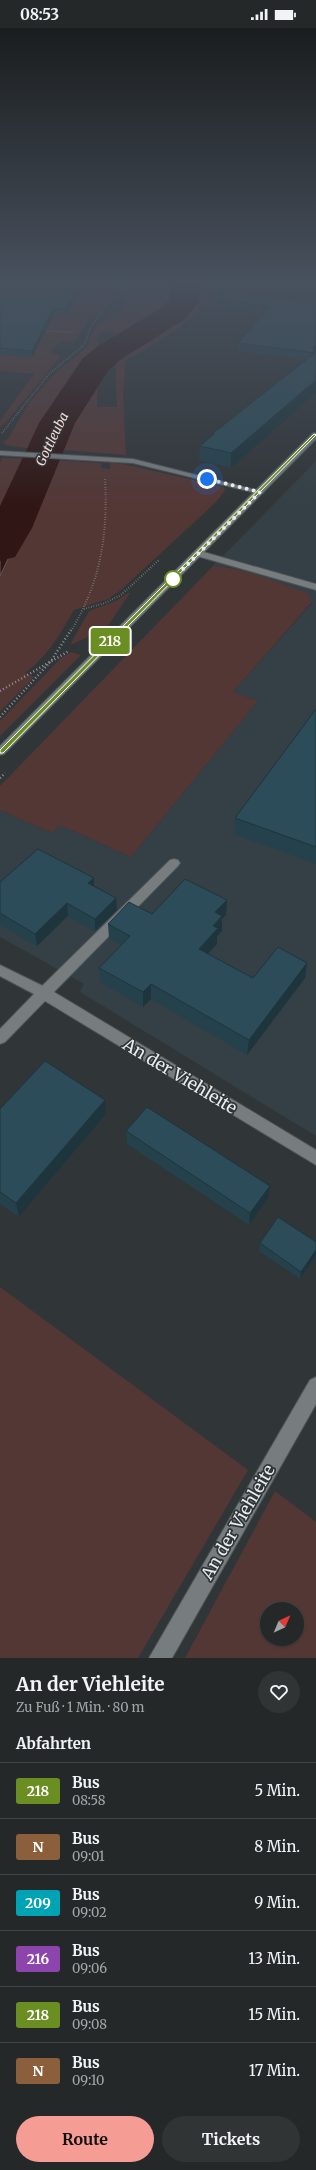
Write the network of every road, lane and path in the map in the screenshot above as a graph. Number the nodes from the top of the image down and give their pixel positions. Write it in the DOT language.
graph roads {
  1 [pos="69,357"];
  2 [pos="0,435"];
  3 [pos="316,435"];
  4 [pos="4,453"];
  5 [pos="104,458"];
  6 [pos="260,492"];
  7 [pos="200,554"];
  8 [pos="164,555"];
  9 [pos="316,586"];
  10 [pos="84,609"];
  11 [pos="54,658"];
  12 [pos="0,691"];
  13 [pos="0,717"];
  14 [pos="0,752"];
  15 [pos="174,863"];
  16 [pos="0,970"];
  17 [pos="44,993"];
  18 [pos="0,1038"];
  19 [pos="316,1158"];
  20 [pos="316,1386"];
  21 [pos="160,1658"];
  1 -- 2 [label="path"];
  3 -- 6 [label="street"];
  4 -- 5 [label="street"];
  5 -- 6 [label="street"];
  5 -- 10 [label="path"];
  6 -- 7 [label="street"];
  7 -- 9 [label="street"];
  7 -- 14 [label="street"];
  8 -- 10 [label="path"];
  10 -- 11 [label="path"];
  11 -- 12 [label="path"];
  11 -- 13 [label="path"];
  15 -- 17 [label="street"];
  16 -- 17 [label="street, An der Viehleite"];
  17 -- 18 [label="street"];
  17 -- 19 [label="street, An der Viehleite"];
  20 -- 21 [label="street, An der Viehleite"];
}
